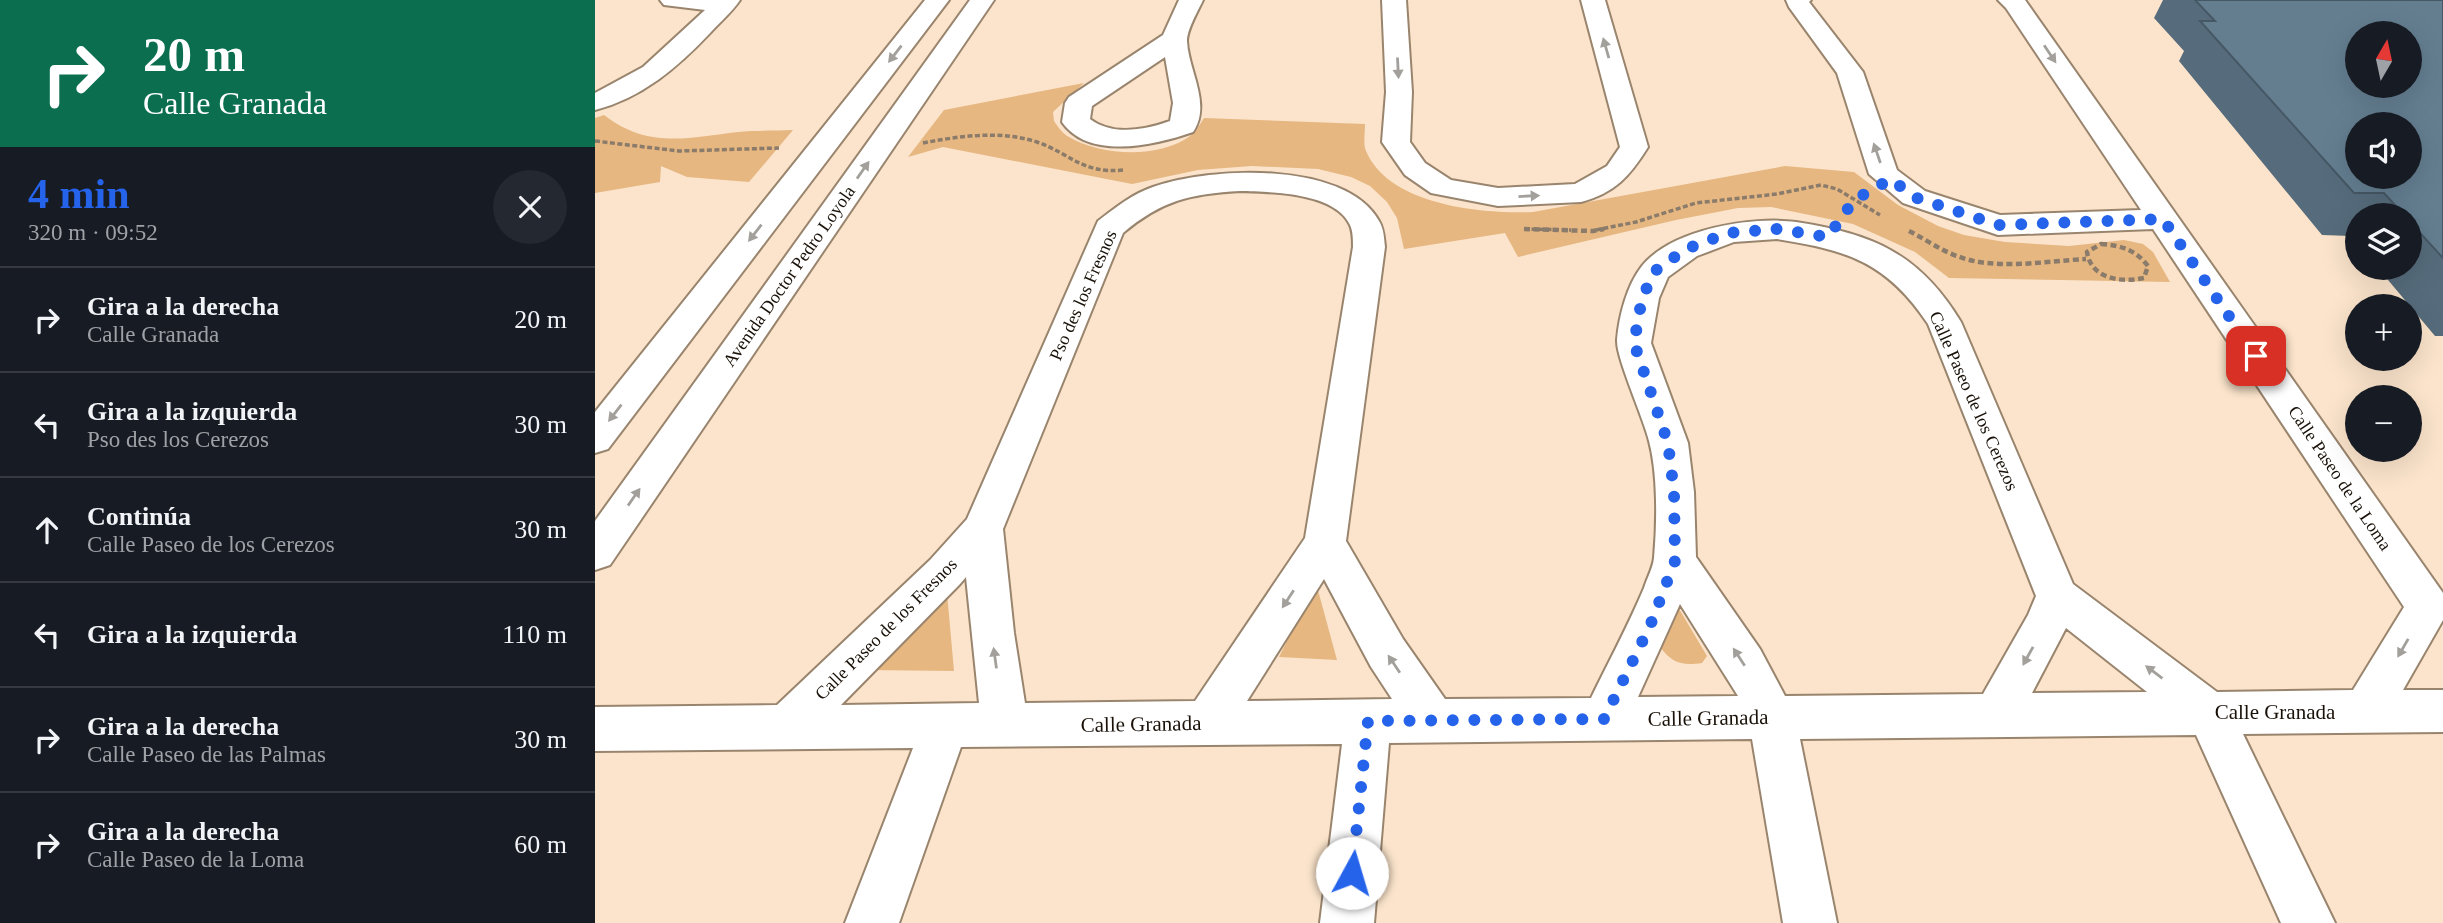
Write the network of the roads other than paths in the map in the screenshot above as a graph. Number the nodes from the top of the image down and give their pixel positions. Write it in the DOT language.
graph roads {
  1 [pos="672,0"];
  2 [pos="937,0"];
  3 [pos="982,0"];
  4 [pos="1191,0"];
  5 [pos="1394,0"];
  6 [pos="1593,0"];
  7 [pos="1798,1"];
  8 [pos="2014,1"];
  9 [pos="726,2"];
  10 [pos="1174,39"];
  11 [pos="595,102"];
  12 [pos="2163,219"];
  13 [pos="595,439"];
  14 [pos="983,529"];
  15 [pos="1325,542"];
  16 [pos="595,553"];
  17 [pos="1675,561"];
  18 [pos="2057,596"];
  19 [pos="2435,610"];
  20 [pos="2443,711"];
  21 [pos="2366,712"];
  22 [pos="2209,713"];
  23 [pos="1996,716"];
  24 [pos="1772,717"];
  25 [pos="1604,719"];
  26 [pos="1432,720"];
  27 [pos="1368,721"];
  28 [pos="1207,723"];
  29 [pos="945,725"];
  30 [pos="1005,726"];
  31 [pos="787,727"];
  32 [pos="595,729"];
  33 [pos="872,923"];
  34 [pos="1347,923"];
  35 [pos="1810,923"];
  36 [pos="2308,923"];
  1 -- 9 [label="street"];
  2 -- 13 [label="street, one-way"];
  16 -- 3 [label="street, Avenida Doctor Pedro Loyola, one-way"];
  4 -- 10 [label="street"];
  5 -- 6 [label="street, one-way"];
  12 -- 7 [label="street, one-way"];
  8 -- 12 [label="street, Calle Paseo de la Loma, one-way"];
  9 -- 11 [label="street"];
  12 -- 19 [label="street, Calle Paseo de la Loma"];
  14 -- 15 [label="street, Pso des los Fresnos"];
  30 -- 14 [label="street, Calle Paseo de los Fresnos, one-way"];
  14 -- 31 [label="street, Calle Paseo de los Fresnos"];
  26 -- 15 [label="street, one-way"];
  15 -- 28 [label="street, one-way"];
  17 -- 18 [label="street, Calle Paseo de los Cerezos"];
  24 -- 17 [label="street, one-way"];
  17 -- 25 [label="street"];
  22 -- 18 [label="street, one-way"];
  18 -- 23 [label="street, one-way"];
  19 -- 21 [label="street, Calle Paseo de la Loma, one-way"];
  20 -- 21 [label="street, Calle Granada"];
  21 -- 22 [label="street, Calle Granada"];
  22 -- 23 [label="street, Calle Granada"];
  22 -- 36 [label="street"];
  23 -- 24 [label="street, Calle Granada"];
  24 -- 25 [label="street, Calle Granada"];
  24 -- 35 [label="street"];
  25 -- 26 [label="street, Calle Granada"];
  26 -- 27 [label="street, Calle Granada"];
  27 -- 28 [label="street, Calle Granada"];
  27 -- 34 [label="street"];
  28 -- 30 [label="street, Calle Granada"];
  29 -- 30 [label="street, Calle Granada"];
  29 -- 31 [label="street, Calle Granada"];
  29 -- 33 [label="street"];
  31 -- 32 [label="street, Calle Granada"];
}
